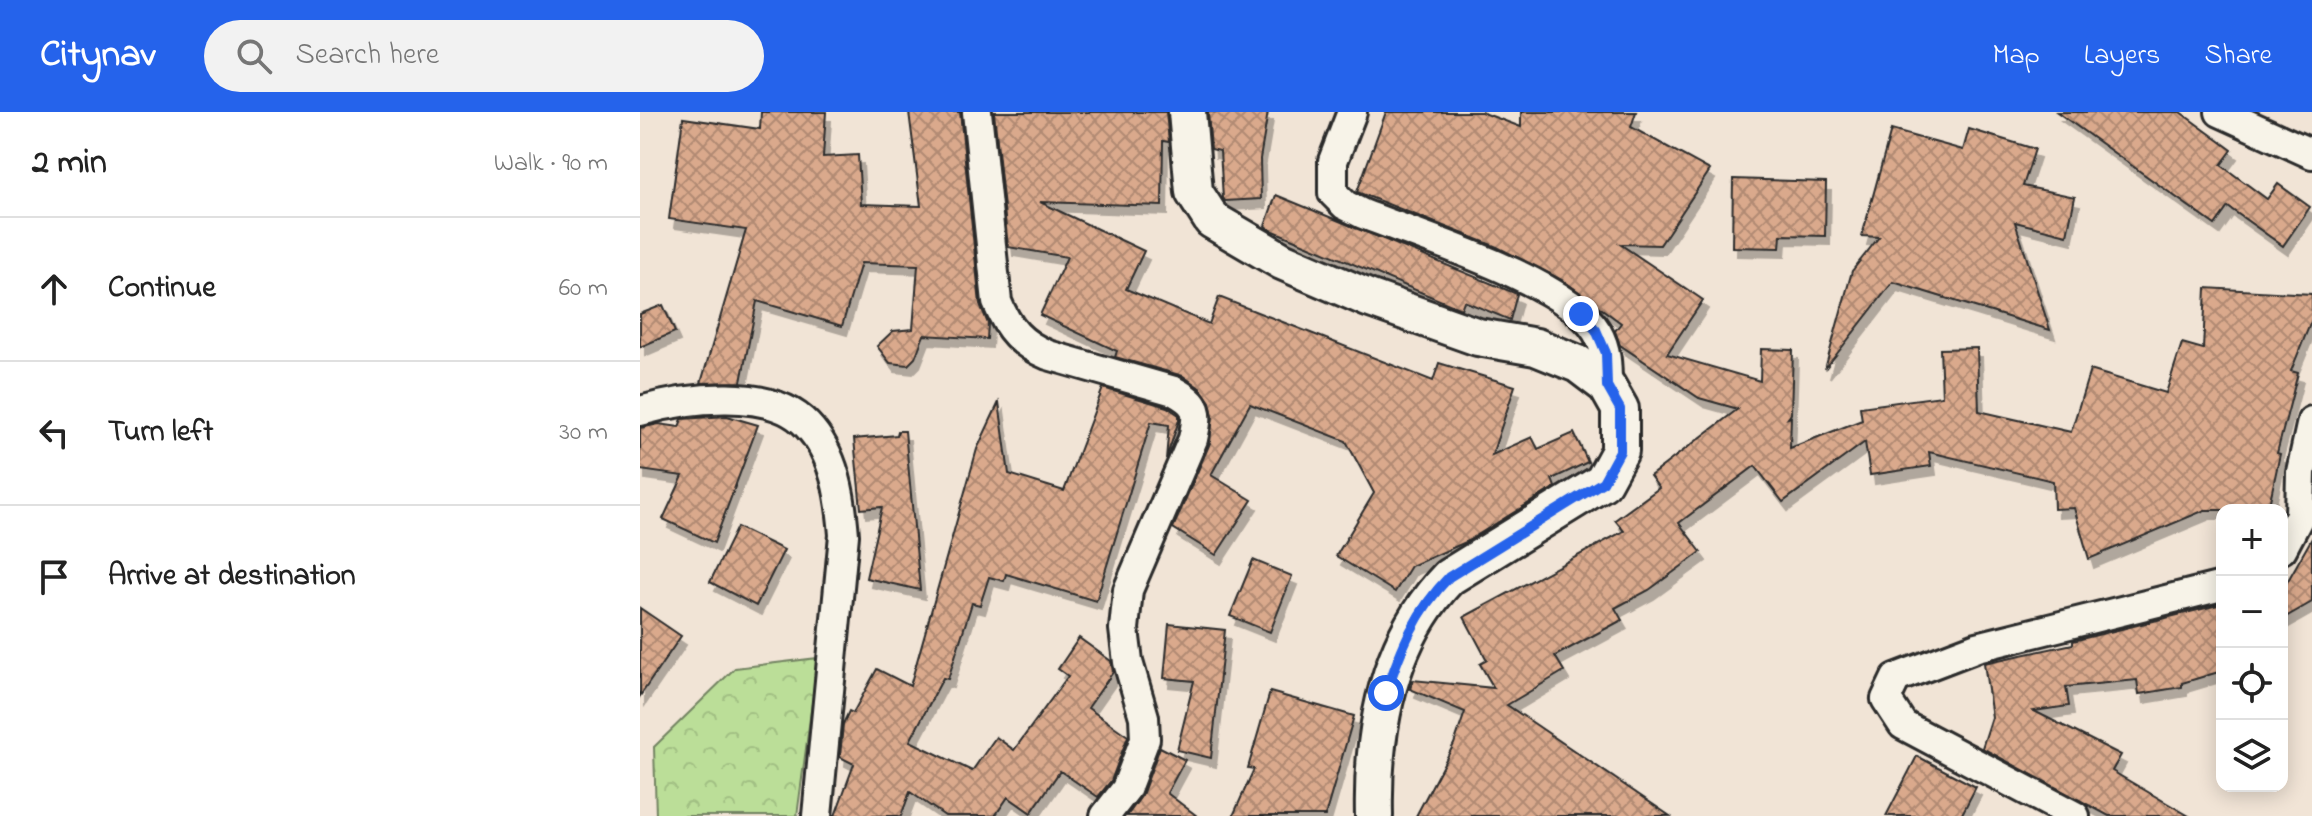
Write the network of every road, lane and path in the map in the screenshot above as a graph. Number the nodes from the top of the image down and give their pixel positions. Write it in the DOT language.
graph roads {
  1 [pos="977,112"];
  2 [pos="1187,112"];
  3 [pos="1352,112"];
  4 [pos="2220,112"];
  5 [pos="2312,154"];
  6 [pos="1607,386"];
  7 [pos="640,411"];
  8 [pos="2312,421"];
  9 [pos="2307,474"];
  10 [pos="2288,538"];
  11 [pos="2216,587"];
  12 [pos="817,816"];
  13 [pos="1105,816"];
  14 [pos="1374,816"];
  15 [pos="2075,816"];
  1 -- 13 [label="street"];
  2 -- 6 [label="street"];
  3 -- 6 [label="street"];
  4 -- 5 [label="street"];
  6 -- 14 [label="street"];
  7 -- 12 [label="street"];
  8 -- 9 [label="street"];
  9 -- 10 [label="street"];
  11 -- 15 [label="street"];
}
